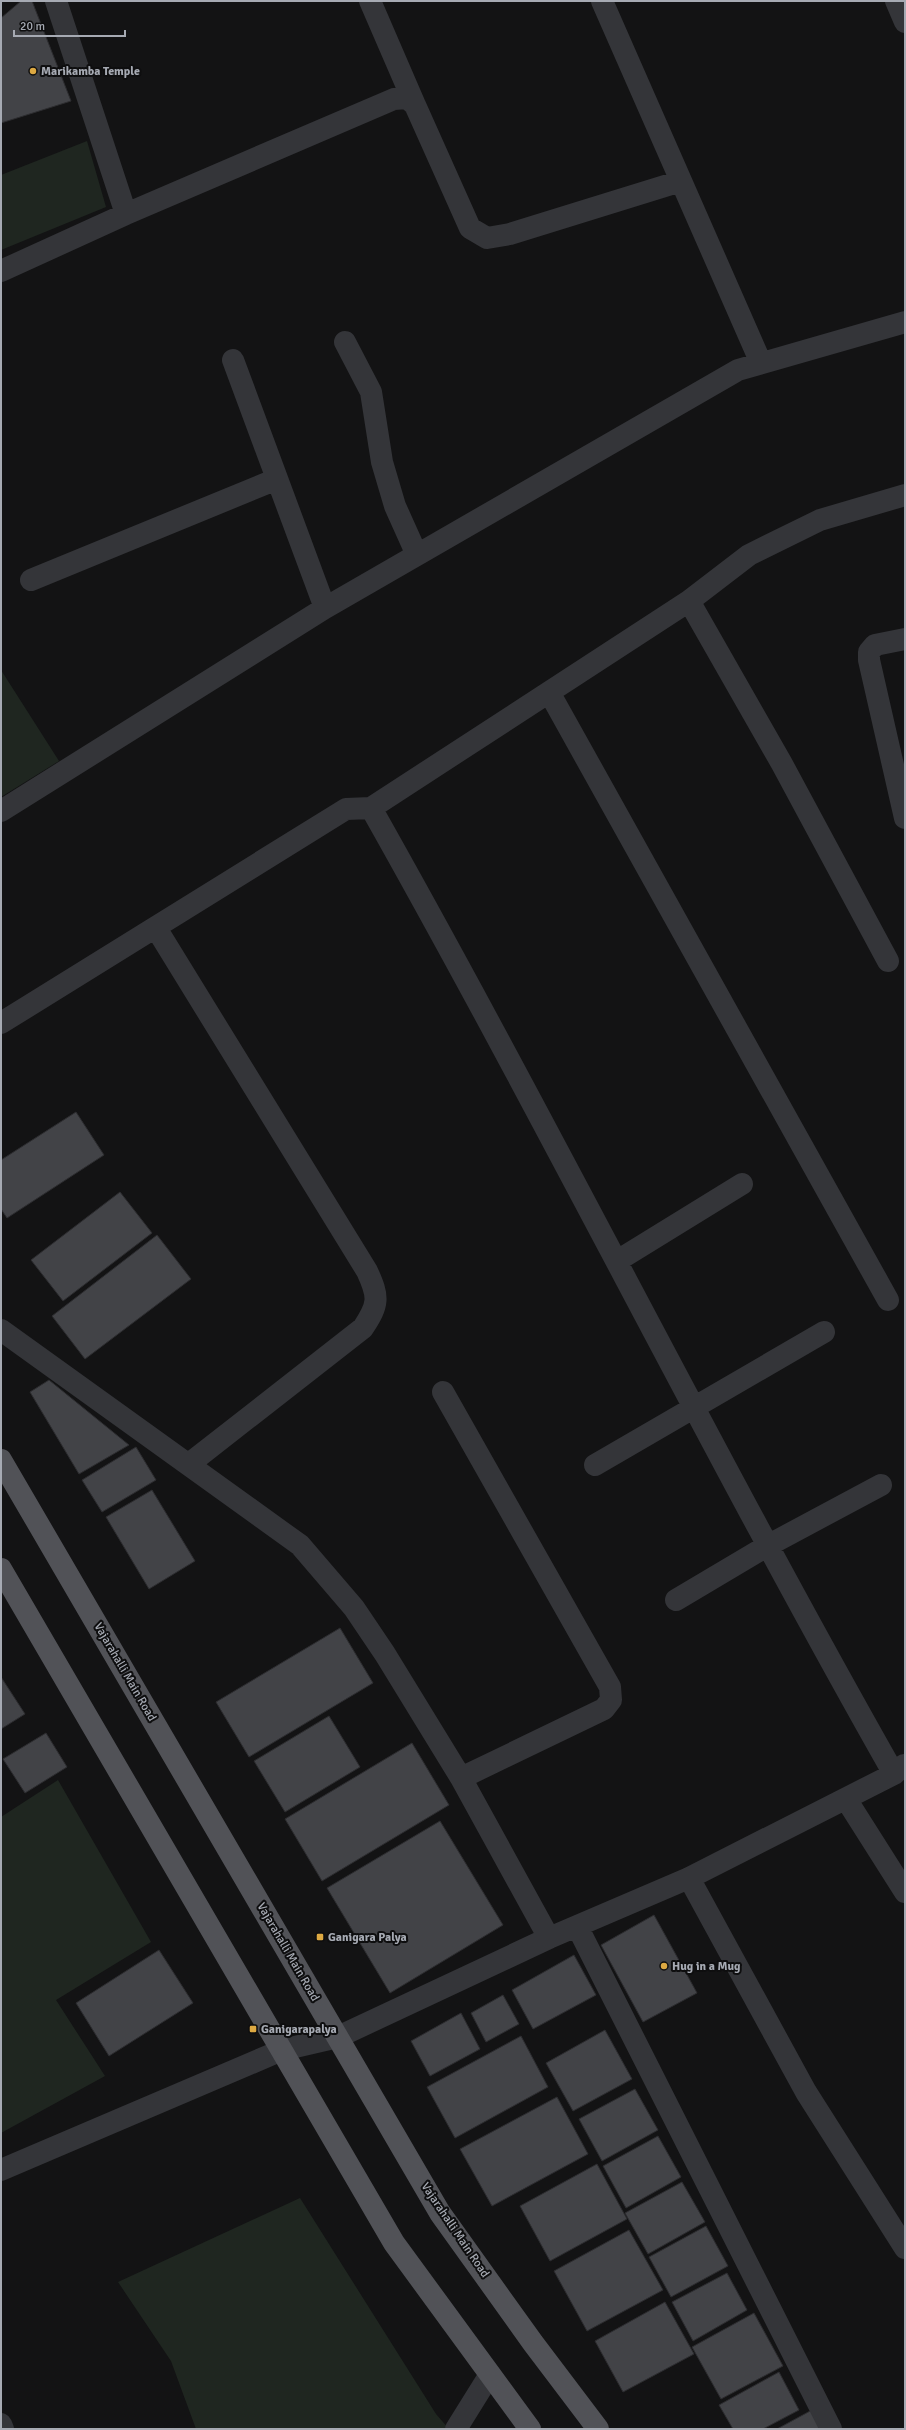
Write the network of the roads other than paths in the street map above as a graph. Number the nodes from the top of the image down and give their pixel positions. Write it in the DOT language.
graph roads {
  1 [pos="56,1"];
  2 [pos="370,1"];
  3 [pos="602,1"];
  4 [pos="896,1"];
  5 [pos="905,22"];
  6 [pos="415,105"];
  7 [pos="681,181"];
  8 [pos="126,214"];
  9 [pos="1,271"];
  10 [pos="905,322"];
  11 [pos="345,342"];
  12 [pos="233,360"];
  13 [pos="761,363"];
  14 [pos="277,479"];
  15 [pos="905,495"];
  16 [pos="417,555"];
  17 [pos="31,580"];
  18 [pos="689,601"];
  19 [pos="324,608"];
  20 [pos="905,640"];
  21 [pos="549,692"];
  22 [pos="371,808"];
  23 [pos="1,811"];
  24 [pos="905,818"];
  25 [pos="156,928"];
  26 [pos="888,961"];
  27 [pos="1,1023"];
  28 [pos="742,1184"];
  29 [pos="617,1261"];
  30 [pos="888,1300"];
  31 [pos="1,1330"];
  32 [pos="824,1332"];
  33 [pos="443,1392"];
  34 [pos="695,1409"];
  35 [pos="1,1460"];
  36 [pos="189,1464"];
  37 [pos="595,1465"];
  38 [pos="881,1485"];
  39 [pos="767,1546"];
  40 [pos="1,1569"];
  41 [pos="676,1600"];
  42 [pos="899,1769"];
  43 [pos="461,1778"];
  44 [pos="846,1799"];
  45 [pos="689,1878"];
  46 [pos="905,1892"];
  47 [pos="576,1926"];
  48 [pos="549,1938"];
  49 [pos="338,2037"];
  50 [pos="282,2050"];
  51 [pos="1,2170"];
  52 [pos="905,2248"];
  53 [pos="489,2376"];
  54 [pos="1,2424"];
  55 [pos="3,2429"];
  56 [pos="456,2429"];
  57 [pos="530,2429"];
  58 [pos="598,2429"];
  59 [pos="831,2429"];
  1 -- 8 [label="street"];
  2 -- 6 [label="street"];
  3 -- 7 [label="street"];
  4 -- 5 [label="street"];
  6 -- 7 [label="street"];
  6 -- 8 [label="street"];
  7 -- 13 [label="street"];
  8 -- 9 [label="street"];
  10 -- 13 [label="street"];
  11 -- 16 [label="street"];
  12 -- 14 [label="street"];
  13 -- 16 [label="street"];
  14 -- 17 [label="street"];
  14 -- 19 [label="street"];
  15 -- 18 [label="street"];
  16 -- 19 [label="street"];
  18 -- 21 [label="street"];
  18 -- 26 [label="street"];
  19 -- 23 [label="street"];
  20 -- 24 [label="street"];
  21 -- 22 [label="street"];
  21 -- 30 [label="street"];
  22 -- 25 [label="street"];
  22 -- 29 [label="street"];
  25 -- 27 [label="street"];
  25 -- 36 [label="street"];
  28 -- 29 [label="street"];
  29 -- 34 [label="street"];
  31 -- 36 [label="street"];
  32 -- 34 [label="street"];
  33 -- 43 [label="street"];
  34 -- 37 [label="street"];
  34 -- 39 [label="street"];
  35 -- 49 [label="main road, Vajarahalli Main Road"];
  36 -- 43 [label="street"];
  38 -- 39 [label="street"];
  39 -- 41 [label="street"];
  39 -- 42 [label="street"];
  40 -- 50 [label="main road"];
  42 -- 44 [label="street"];
  43 -- 48 [label="street"];
  44 -- 45 [label="street"];
  44 -- 46 [label="street"];
  45 -- 47 [label="street"];
  45 -- 52 [label="street"];
  47 -- 48 [label="street"];
  47 -- 59 [label="street"];
  48 -- 49 [label="street"];
  49 -- 50 [label="street"];
  49 -- 58 [label="main road, Vajarahalli Main Road"];
  50 -- 51 [label="street"];
  50 -- 53 [label="main road"];
  53 -- 56 [label="street"];
  53 -- 57 [label="main road"];
  54 -- 55 [label="street"];
}
